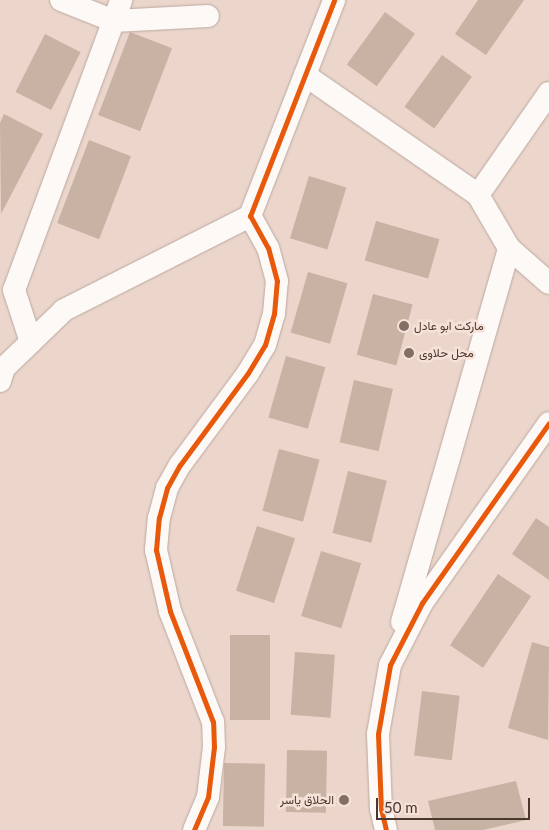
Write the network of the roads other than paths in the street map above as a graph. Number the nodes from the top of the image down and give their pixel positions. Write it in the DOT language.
graph roads {
  1 [pos="61,0"];
  2 [pos="334,0"];
  3 [pos="117,10"];
  4 [pos="208,16"];
  5 [pos="305,75"];
  6 [pos="549,93"];
  7 [pos="478,195"];
  8 [pos="250,216"];
  9 [pos="509,248"];
  10 [pos="549,283"];
  11 [pos="31,342"];
  12 [pos="0,381"];
  13 [pos="549,423"];
  14 [pos="390,666"];
  15 [pos="194,830"];
  16 [pos="386,830"];
  1 -- 3 [label="street"];
  2 -- 5 [label="street"];
  3 -- 4 [label="street"];
  3 -- 11 [label="street"];
  5 -- 7 [label="street"];
  5 -- 8 [label="street"];
  6 -- 7 [label="street"];
  7 -- 9 [label="street"];
  8 -- 11 [label="street"];
  8 -- 15 [label="street"];
  9 -- 10 [label="street"];
  9 -- 14 [label="street"];
  11 -- 12 [label="street"];
  13 -- 14 [label="street"];
  14 -- 16 [label="street"];
}
